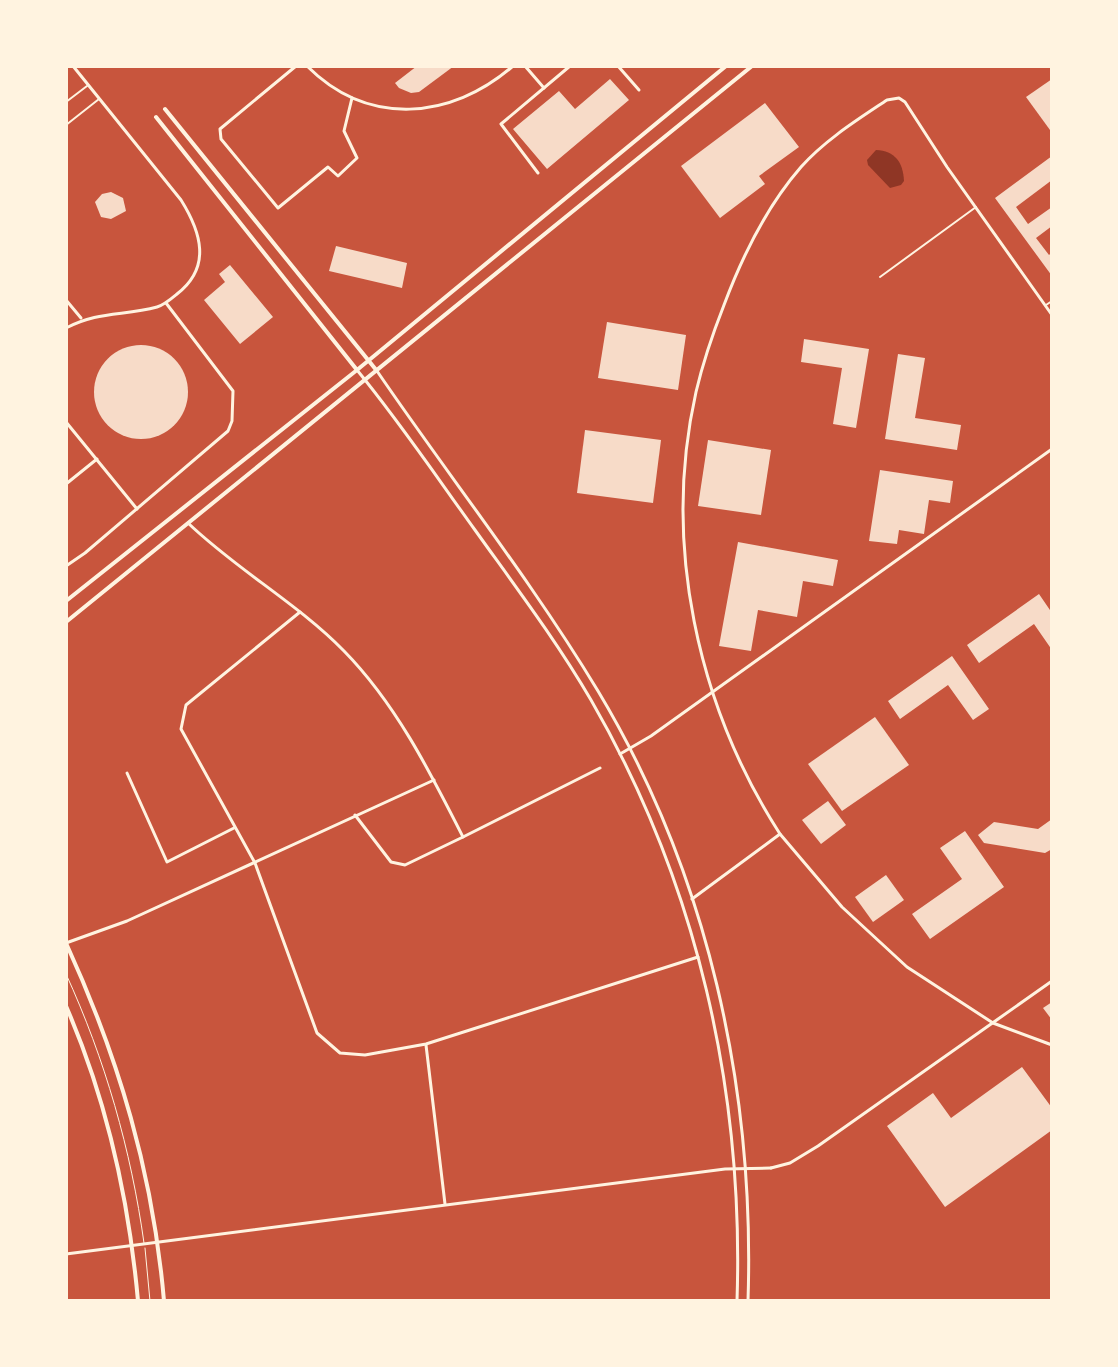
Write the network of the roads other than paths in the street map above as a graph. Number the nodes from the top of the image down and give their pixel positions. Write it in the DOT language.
graph roads {
  1 [pos="73,66"];
  2 [pos="296,66"];
  3 [pos="307,66"];
  4 [pos="513,66"];
  5 [pos="525,66"];
  6 [pos="570,66"];
  7 [pos="618,66"];
  8 [pos="752,66"];
  9 [pos="722,67"];
  10 [pos="88,85"];
  11 [pos="544,88"];
  12 [pos="639,90"];
  13 [pos="352,98"];
  14 [pos="99,99"];
  15 [pos="66,102"];
  16 [pos="165,109"];
  17 [pos="156,117"];
  18 [pos="66,125"];
  19 [pos="538,173"];
  20 [pos="976,207"];
  21 [pos="880,277"];
  22 [pos="66,300"];
  23 [pos="1052,301"];
  24 [pos="166,303"];
  25 [pos="1045,306"];
  26 [pos="1052,315"];
  27 [pos="82,320"];
  28 [pos="66,328"];
  29 [pos="368,361"];
  30 [pos="357,370"];
  31 [pos="377,371"];
  32 [pos="366,380"];
  33 [pos="66,422"];
  34 [pos="1052,449"];
  35 [pos="97,459"];
  36 [pos="66,484"];
  37 [pos="137,509"];
  38 [pos="188,523"];
  39 [pos="66,566"];
  40 [pos="66,601"];
  41 [pos="300,612"];
  42 [pos="66,622"];
  43 [pos="712,691"];
  44 [pos="630,748"];
  45 [pos="620,754"];
  46 [pos="600,768"];
  47 [pos="127,773"];
  48 [pos="434,780"];
  49 [pos="355,815"];
  50 [pos="236,828"];
  51 [pos="780,834"];
  52 [pos="463,837"];
  53 [pos="255,863"];
  54 [pos="692,899"];
  55 [pos="66,943"];
  56 [pos="698,957"];
  57 [pos="66,974"];
  58 [pos="1052,981"];
  59 [pos="66,1006"];
  60 [pos="993,1023"];
  61 [pos="426,1044"];
  62 [pos="1052,1045"];
  63 [pos="735,1168"];
  64 [pos="746,1168"];
  65 [pos="445,1204"];
  66 [pos="158,1242"];
  67 [pos="144,1244"];
  68 [pos="131,1246"];
  69 [pos="66,1254"];
  70 [pos="138,1301"];
  71 [pos="150,1301"];
  72 [pos="164,1301"];
  73 [pos="737,1301"];
  74 [pos="748,1301"];
  1 -- 10 [label="street"];
  2 -- 13 [label="street"];
  3 -- 13 [label="street"];
  4 -- 13 [label="street"];
  5 -- 11 [label="street"];
  6 -- 11 [label="street"];
  7 -- 12 [label="street"];
  8 -- 31 [label="main road"];
  9 -- 29 [label="main road"];
  10 -- 14 [label="street"];
  10 -- 15 [label="street"];
  11 -- 19 [label="street"];
  14 -- 18 [label="street"];
  14 -- 24 [label="street"];
  16 -- 29 [label="main road"];
  17 -- 30 [label="main road"];
  20 -- 21 [label="street"];
  20 -- 25 [label="street"];
  20 -- 43 [label="street"];
  22 -- 27 [label="street"];
  23 -- 25 [label="street"];
  24 -- 27 [label="street"];
  24 -- 37 [label="street"];
  25 -- 26 [label="street"];
  27 -- 28 [label="street"];
  29 -- 30 [label="main road"];
  29 -- 31 [label="main road"];
  30 -- 32 [label="street"];
  30 -- 40 [label="main road"];
  31 -- 32 [label="main road"];
  31 -- 44 [label="street"];
  32 -- 38 [label="main road"];
  32 -- 45 [label="street"];
  33 -- 35 [label="street"];
  34 -- 43 [label="street"];
  35 -- 36 [label="street"];
  35 -- 37 [label="street"];
  37 -- 39 [label="street"];
  38 -- 41 [label="street"];
  38 -- 42 [label="main road"];
  41 -- 48 [label="street"];
  41 -- 50 [label="street"];
  43 -- 44 [label="street"];
  43 -- 51 [label="street"];
  44 -- 45 [label="street"];
  44 -- 54 [label="street"];
  45 -- 56 [label="street"];
  46 -- 52 [label="street"];
  47 -- 50 [label="street"];
  48 -- 49 [label="street"];
  48 -- 52 [label="street"];
  49 -- 52 [label="street"];
  49 -- 53 [label="street"];
  50 -- 53 [label="street"];
  51 -- 54 [label="street"];
  51 -- 60 [label="street"];
  53 -- 55 [label="street"];
  53 -- 61 [label="street"];
  54 -- 64 [label="street"];
  55 -- 66 [label="main road"];
  56 -- 61 [label="street"];
  56 -- 63 [label="street"];
  57 -- 67 [label="lane"];
  58 -- 60 [label="street"];
  59 -- 68 [label="main road"];
  60 -- 62 [label="street"];
  60 -- 64 [label="street"];
  61 -- 65 [label="street"];
  63 -- 64 [label="street"];
  63 -- 65 [label="street"];
  63 -- 73 [label="street"];
  64 -- 74 [label="street"];
  65 -- 66 [label="street"];
  66 -- 67 [label="street"];
  66 -- 72 [label="main road"];
  67 -- 68 [label="street"];
  67 -- 71 [label="lane"];
  68 -- 69 [label="street"];
  68 -- 70 [label="main road"];
}
